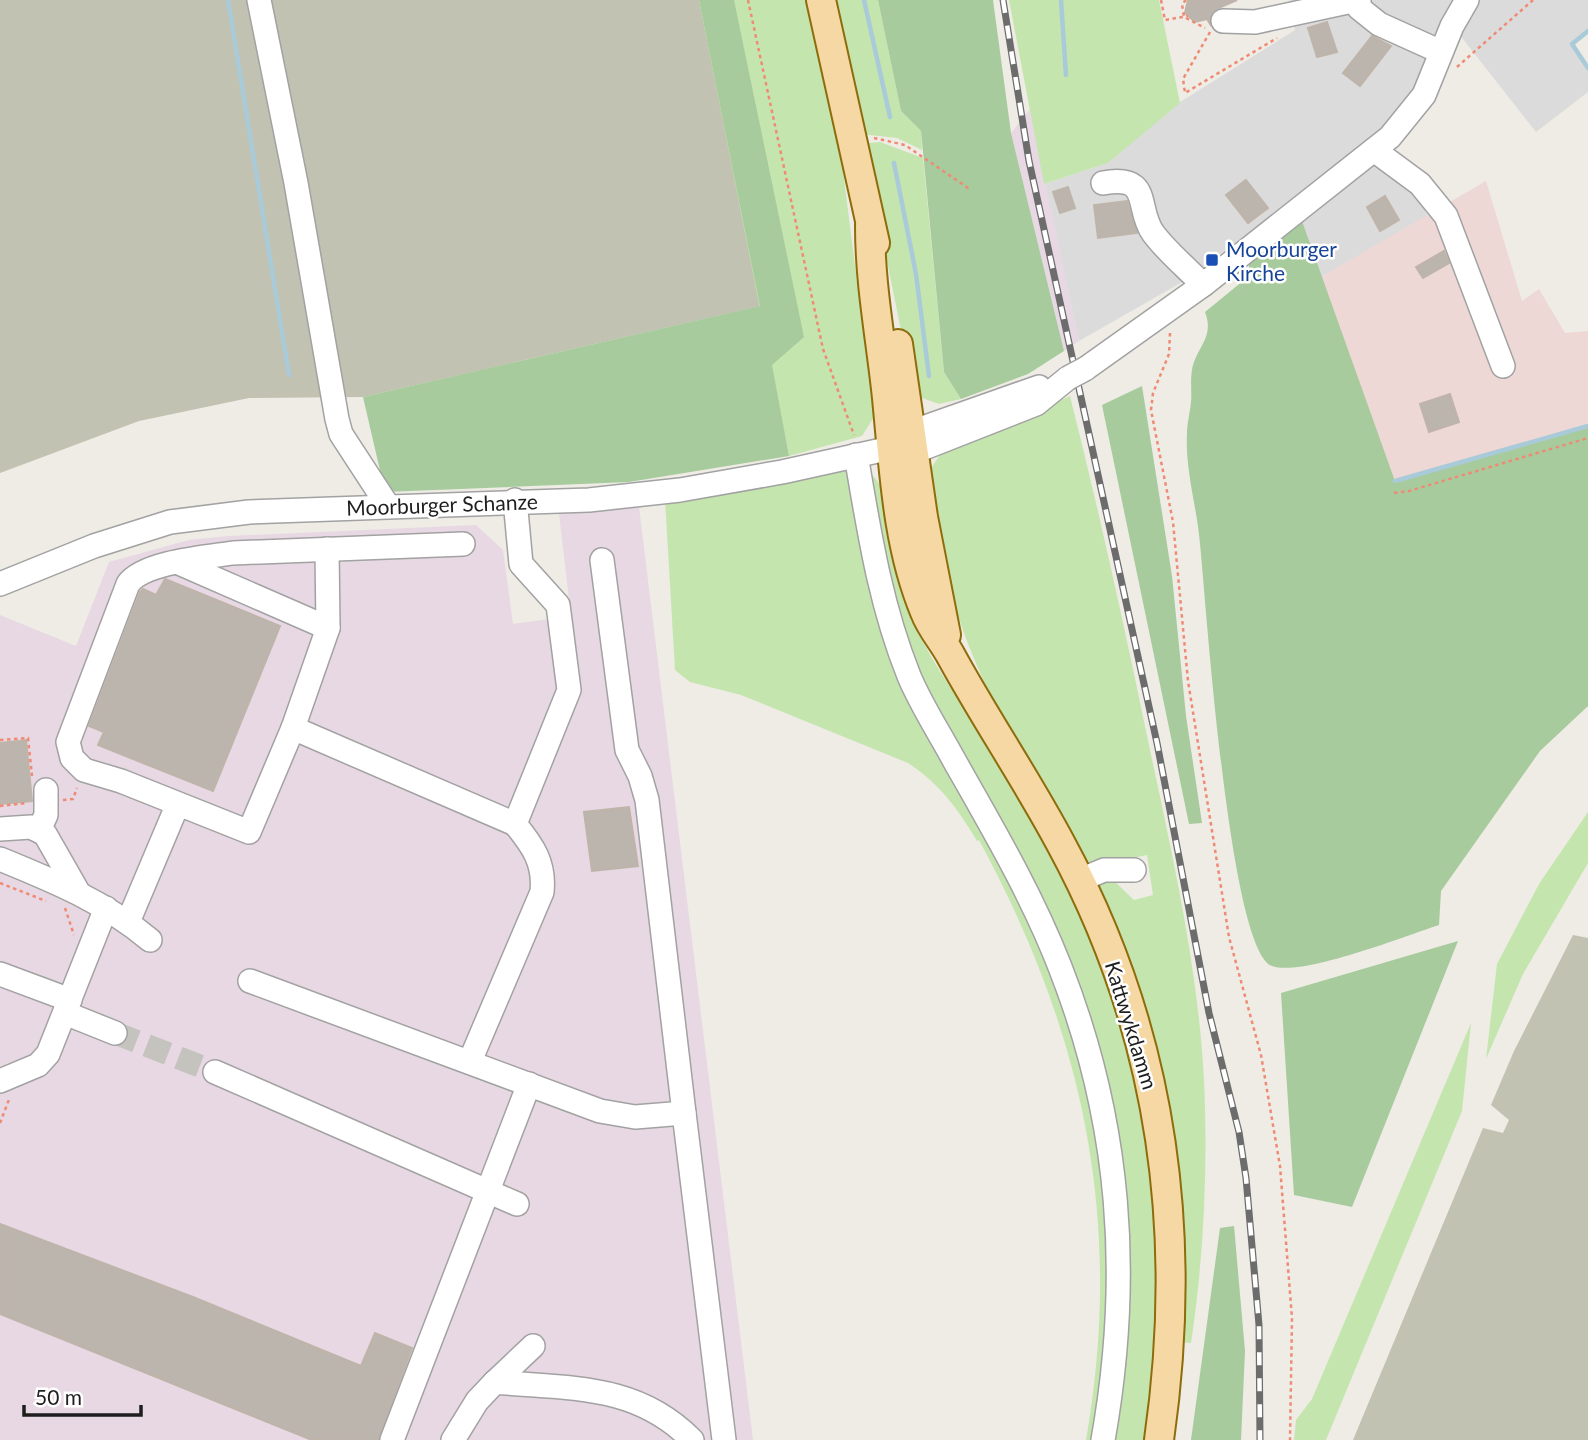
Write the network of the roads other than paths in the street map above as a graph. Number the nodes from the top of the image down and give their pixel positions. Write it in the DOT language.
graph roads {
  1 [pos="259,0"];
  2 [pos="821,0"];
  3 [pos="1358,0"];
  4 [pos="1467,0"];
  5 [pos="1217,25"];
  6 [pos="1441,52"];
  7 [pos="1374,150"];
  8 [pos="1103,183"];
  9 [pos="1203,285"];
  10 [pos="1503,366"];
  11 [pos="905,444"];
  12 [pos="856,455"];
  13 [pos="516,500"];
  14 [pos="388,506"];
  15 [pos="463,544"];
  16 [pos="327,549"];
  17 [pos="602,560"];
  18 [pos="179,563"];
  19 [pos="0,584"];
  20 [pos="328,628"];
  21 [pos="293,728"];
  22 [pos="40,796"];
  23 [pos="177,806"];
  24 [pos="515,824"];
  25 [pos="0,829"];
  26 [pos="39,830"];
  27 [pos="0,859"];
  28 [pos="1134,870"];
  29 [pos="1080,880"];
  30 [pos="77,890"];
  31 [pos="106,908"];
  32 [pos="128,922"];
  33 [pos="150,940"];
  34 [pos="0,974"];
  35 [pos="250,981"];
  36 [pos="67,1007"];
  37 [pos="115,1033"];
  38 [pos="470,1061"];
  39 [pos="215,1072"];
  40 [pos="0,1081"];
  41 [pos="529,1084"];
  42 [pos="684,1113"];
  43 [pos="487,1191"];
  44 [pos="517,1204"];
  45 [pos="533,1346"];
  46 [pos="495,1382"];
  47 [pos="392,1440"];
  48 [pos="453,1440"];
  49 [pos="692,1440"];
  50 [pos="724,1440"];
  51 [pos="1103,1440"];
  52 [pos="1159,1440"];
  1 -- 14 [label="street"];
  2 -- 11 [label="main road, Kattwykdamm"];
  3 -- 5 [label="street"];
  3 -- 6 [label="street"];
  4 -- 6 [label="street, Moorburger Schanze"];
  6 -- 7 [label="street, Moorburger Schanze"];
  7 -- 9 [label="street, Moorburger Schanze"];
  7 -- 10 [label="street"];
  8 -- 9 [label="street"];
  9 -- 11 [label="street, Moorburger Schanze"];
  11 -- 12 [label="street, Moorburger Schanze"];
  11 -- 29 [label="main road, Kattwykdamm"];
  12 -- 13 [label="street, Moorburger Schanze"];
  12 -- 51 [label="street"];
  13 -- 14 [label="street, Moorburger Schanze"];
  13 -- 24 [label="street"];
  14 -- 19 [label="street, Moorburger Schanze"];
  15 -- 16 [label="street"];
  16 -- 18 [label="street"];
  16 -- 20 [label="street"];
  17 -- 42 [label="street"];
  18 -- 20 [label="street"];
  18 -- 23 [label="street"];
  20 -- 21 [label="street"];
  21 -- 23 [label="street"];
  21 -- 24 [label="street"];
  22 -- 26 [label="street"];
  23 -- 32 [label="street"];
  24 -- 38 [label="street"];
  25 -- 26 [label="street"];
  26 -- 30 [label="street"];
  27 -- 30 [label="street"];
  28 -- 29 [label="street"];
  29 -- 52 [label="main road, Kattwykdamm"];
  30 -- 31 [label="street"];
  31 -- 32 [label="street"];
  31 -- 36 [label="street"];
  32 -- 33 [label="street"];
  34 -- 36 [label="street"];
  35 -- 38 [label="street"];
  36 -- 37 [label="street"];
  36 -- 40 [label="street"];
  38 -- 41 [label="street"];
  39 -- 43 [label="street"];
  41 -- 42 [label="street"];
  41 -- 43 [label="street"];
  42 -- 50 [label="street"];
  43 -- 44 [label="street"];
  43 -- 47 [label="street"];
  45 -- 46 [label="street"];
  46 -- 48 [label="street"];
  46 -- 49 [label="street"];
}
